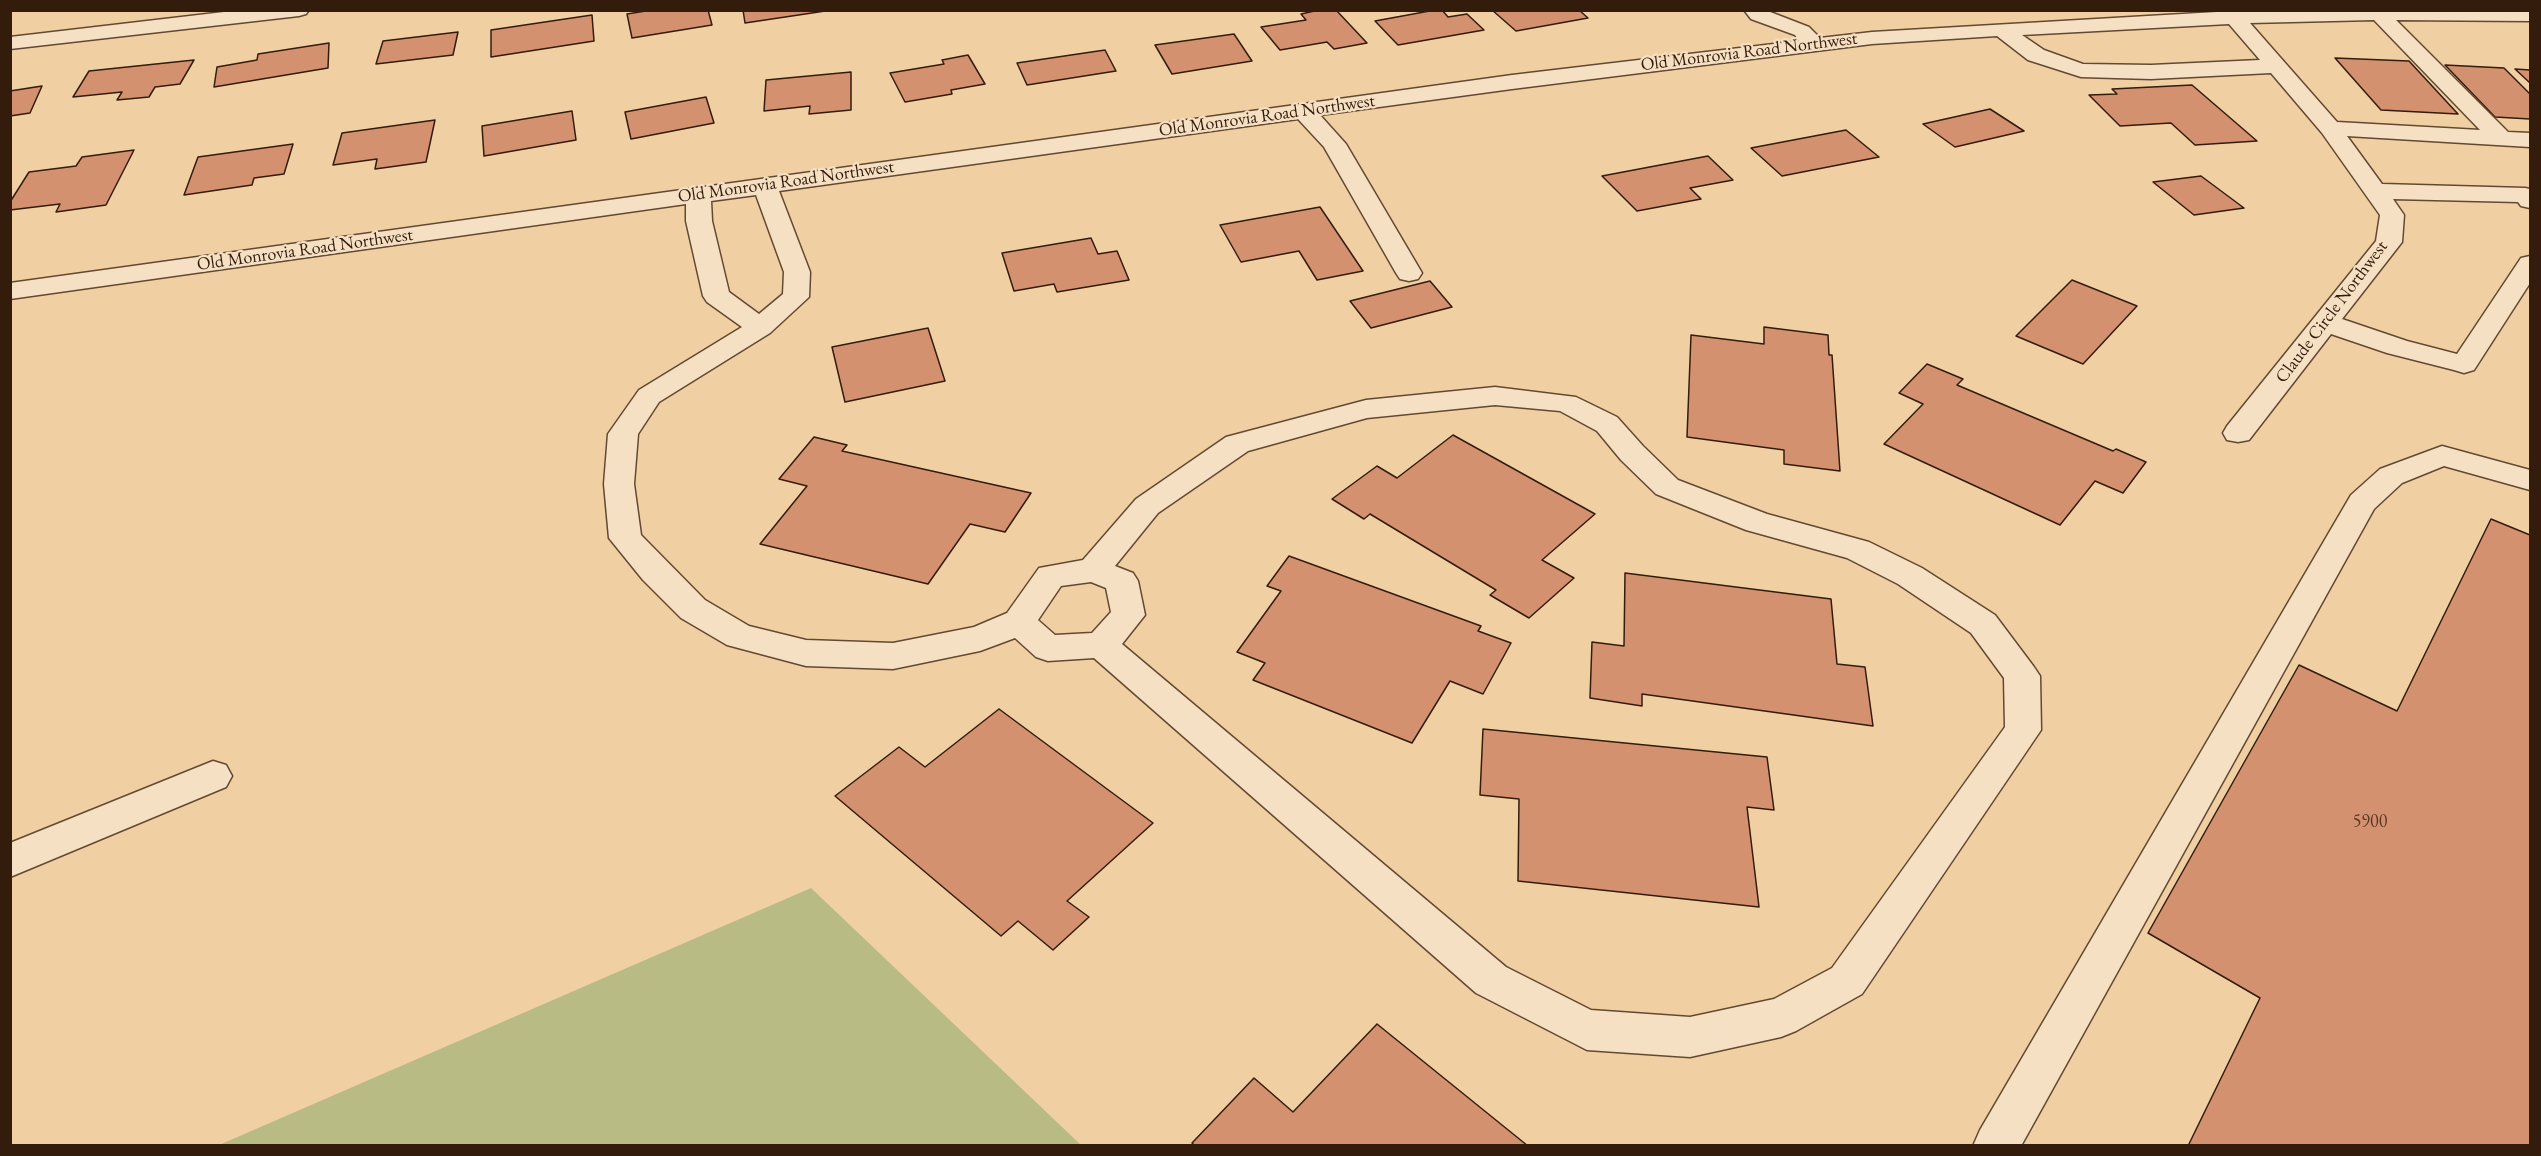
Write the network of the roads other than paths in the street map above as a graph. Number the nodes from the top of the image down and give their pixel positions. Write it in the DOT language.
graph roads {
  1 [pos="299,10"];
  2 [pos="1754,10"];
  3 [pos="2376,12"];
  4 [pos="2530,15"];
  5 [pos="2234,17"];
  6 [pos="1807,29"];
  7 [pos="2002,30"];
  8 [pos="10,43"];
  9 [pos="2277,66"];
  10 [pos="1304,111"];
  11 [pos="2330,128"];
  12 [pos="2502,139"];
  13 [pos="2530,140"];
  14 [pos="765,188"];
  15 [pos="2374,191"];
  16 [pos="698,194"];
  17 [pos="2530,201"];
  18 [pos="2530,264"];
  19 [pos="1409,273"];
  20 [pos="10,291"];
  21 [pos="2327,323"];
  22 [pos="760,327"];
  23 [pos="2238,434"];
  24 [pos="2530,480"];
  25 [pos="1093,570"];
  26 [pos="1019,622"];
  27 [pos="1101,645"];
  28 [pos="213,776"];
  29 [pos="10,861"];
  30 [pos="1996,1146"];
  1 -- 8 [label="street"];
  2 -- 6 [label="street"];
  3 -- 4 [label="street, Old Monrovia Road Northwest"];
  3 -- 5 [label="street, Old Monrovia Road Northwest"];
  3 -- 12 [label="street"];
  5 -- 7 [label="street, Old Monrovia Road Northwest"];
  5 -- 9 [label="street, Claude Circle Northwest"];
  6 -- 7 [label="street, Old Monrovia Road Northwest"];
  6 -- 10 [label="street, Old Monrovia Road Northwest"];
  7 -- 9 [label="street"];
  9 -- 11 [label="street, Claude Circle Northwest"];
  10 -- 14 [label="street, Old Monrovia Road Northwest"];
  10 -- 19 [label="street"];
  11 -- 12 [label="street"];
  11 -- 15 [label="street, Claude Circle Northwest"];
  12 -- 13 [label="street"];
  14 -- 16 [label="street, Old Monrovia Road Northwest"];
  14 -- 22 [label="street"];
  15 -- 17 [label="street"];
  15 -- 21 [label="street, Claude Circle Northwest"];
  16 -- 20 [label="street, Old Monrovia Road Northwest"];
  16 -- 22 [label="street"];
  18 -- 21 [label="street"];
  21 -- 23 [label="street, Claude Circle Northwest"];
  22 -- 26 [label="street"];
  24 -- 30 [label="street"];
  25 -- 26 [label="street"];
  25 -- 27 [label="street"];
  25 -- 27 [label="street"];
  26 -- 27 [label="street"];
  28 -- 29 [label="street"];
}
